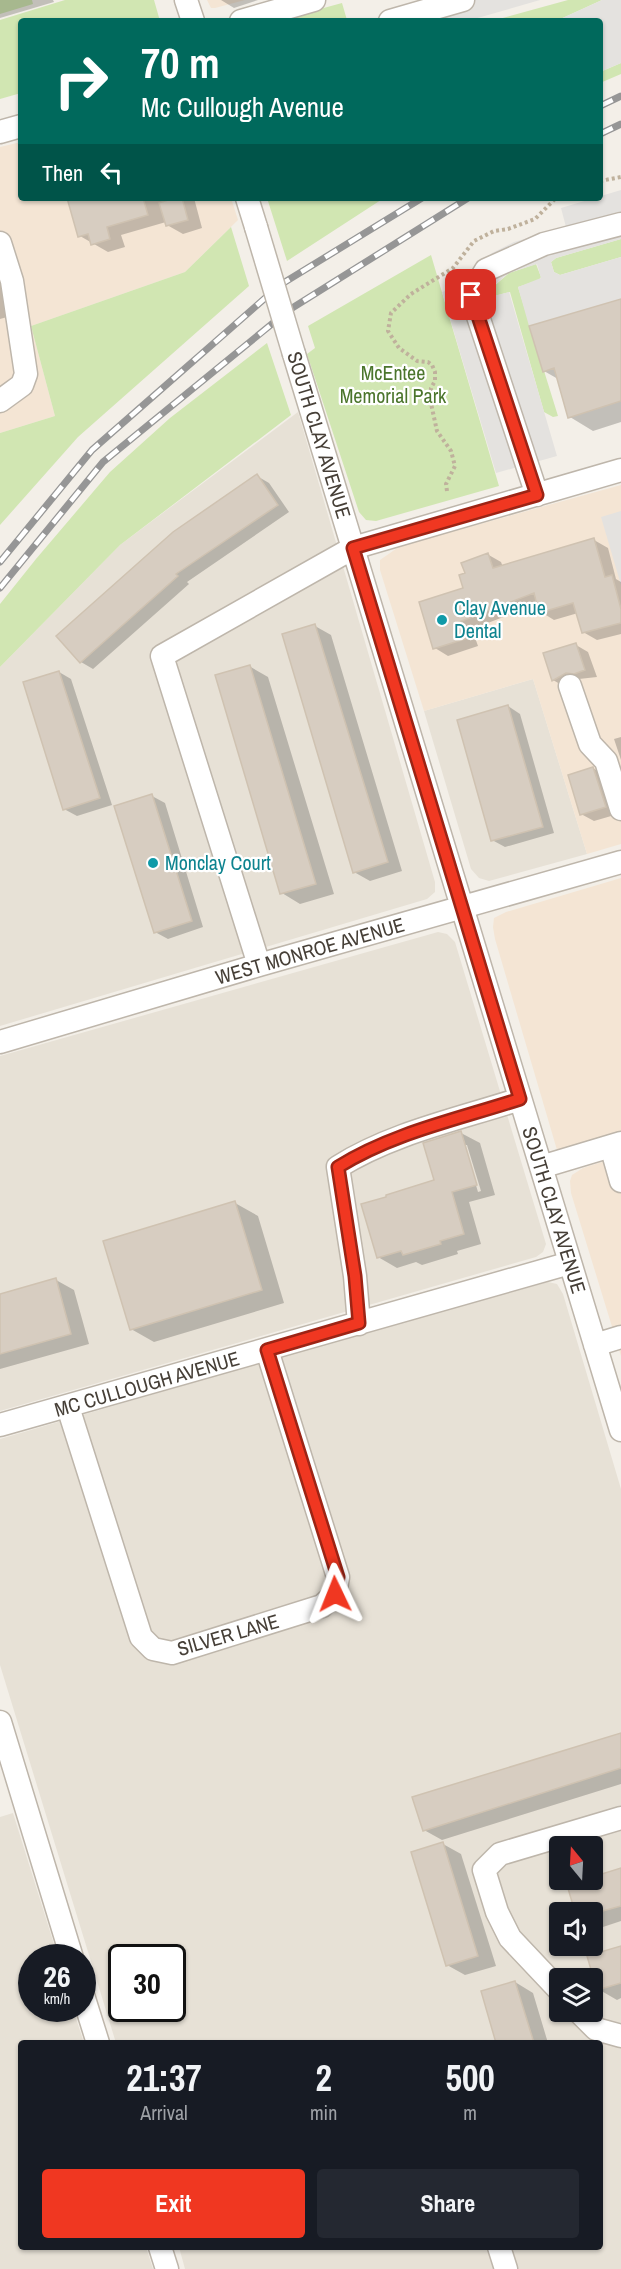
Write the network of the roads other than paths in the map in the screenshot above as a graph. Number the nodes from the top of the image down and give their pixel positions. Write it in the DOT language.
graph roads {
  1 [pos="186,0"];
  2 [pos="314,0"];
  3 [pos="463,0"];
  4 [pos="192,18"];
  5 [pos="251,18"];
  6 [pos="400,18"];
  7 [pos="18,127"];
  8 [pos="0,132"];
  9 [pos="248,201"];
  10 [pos="621,224"];
  11 [pos="0,243"];
  12 [pos="0,401"];
  13 [pos="621,470"];
  14 [pos="537,495"];
  15 [pos="353,548"];
  16 [pos="570,686"];
  17 [pos="621,809"];
  18 [pos="621,862"];
  19 [pos="461,909"];
  20 [pos="259,965"];
  21 [pos="0,1042"];
  22 [pos="520,1099"];
  23 [pos="616,1145"];
  24 [pos="541,1167"];
  25 [pos="621,1181"];
  26 [pos="570,1263"];
  27 [pos="359,1323"];
  28 [pos="621,1337"];
  29 [pos="595,1345"];
  30 [pos="267,1350"];
  31 [pos="68,1407"];
  32 [pos="0,1425"];
  33 [pos="621,1430"];
  34 [pos="0,1722"];
  35 [pos="4,1752"];
  36 [pos="621,1818"];
  37 [pos="67,1944"];
  38 [pos="549,1979"];
  39 [pos="91,2022"];
  40 [pos="589,2022"];
  41 [pos="621,2036"];
  42 [pos="97,2040"];
  43 [pos="161,2250"];
  44 [pos="500,2250"];
  45 [pos="167,2269"];
  46 [pos="506,2269"];
  1 -- 4 [label="street"];
  2 -- 5 [label="street"];
  3 -- 6 [label="street"];
  7 -- 8 [label="street"];
  9 -- 15 [label="street, SOUTH CLAY AVENUE, bridge"];
  10 -- 14 [label="street"];
  11 -- 12 [label="street"];
  13 -- 14 [label="street"];
  14 -- 15 [label="street"];
  15 -- 19 [label="street, SOUTH CLAY AVENUE"];
  15 -- 20 [label="street"];
  16 -- 17 [label="street"];
  18 -- 19 [label="street, WEST MONROE AVENUE"];
  19 -- 20 [label="street, WEST MONROE AVENUE"];
  19 -- 22 [label="street, SOUTH CLAY AVENUE"];
  20 -- 21 [label="street, WEST MONROE AVENUE"];
  22 -- 24 [label="street, SOUTH CLAY AVENUE"];
  22 -- 27 [label="street"];
  23 -- 24 [label="street"];
  23 -- 25 [label="street"];
  24 -- 26 [label="street, SOUTH CLAY AVENUE"];
  26 -- 27 [label="street, MC CULLOUGH AVENUE"];
  26 -- 29 [label="street, SOUTH CLAY AVENUE"];
  27 -- 30 [label="street, MC CULLOUGH AVENUE"];
  28 -- 29 [label="street"];
  29 -- 33 [label="street, SOUTH CLAY AVENUE"];
  30 -- 31 [label="street, MC CULLOUGH AVENUE"];
  30 -- 31 [label="street, SILVER LANE"];
  31 -- 32 [label="street, MC CULLOUGH AVENUE"];
  34 -- 35 [label="street"];
  35 -- 37 [label="street"];
  36 -- 38 [label="street"];
  39 -- 42 [label="street"];
  40 -- 41 [label="street"];
  43 -- 45 [label="street"];
  44 -- 46 [label="street"];
}
